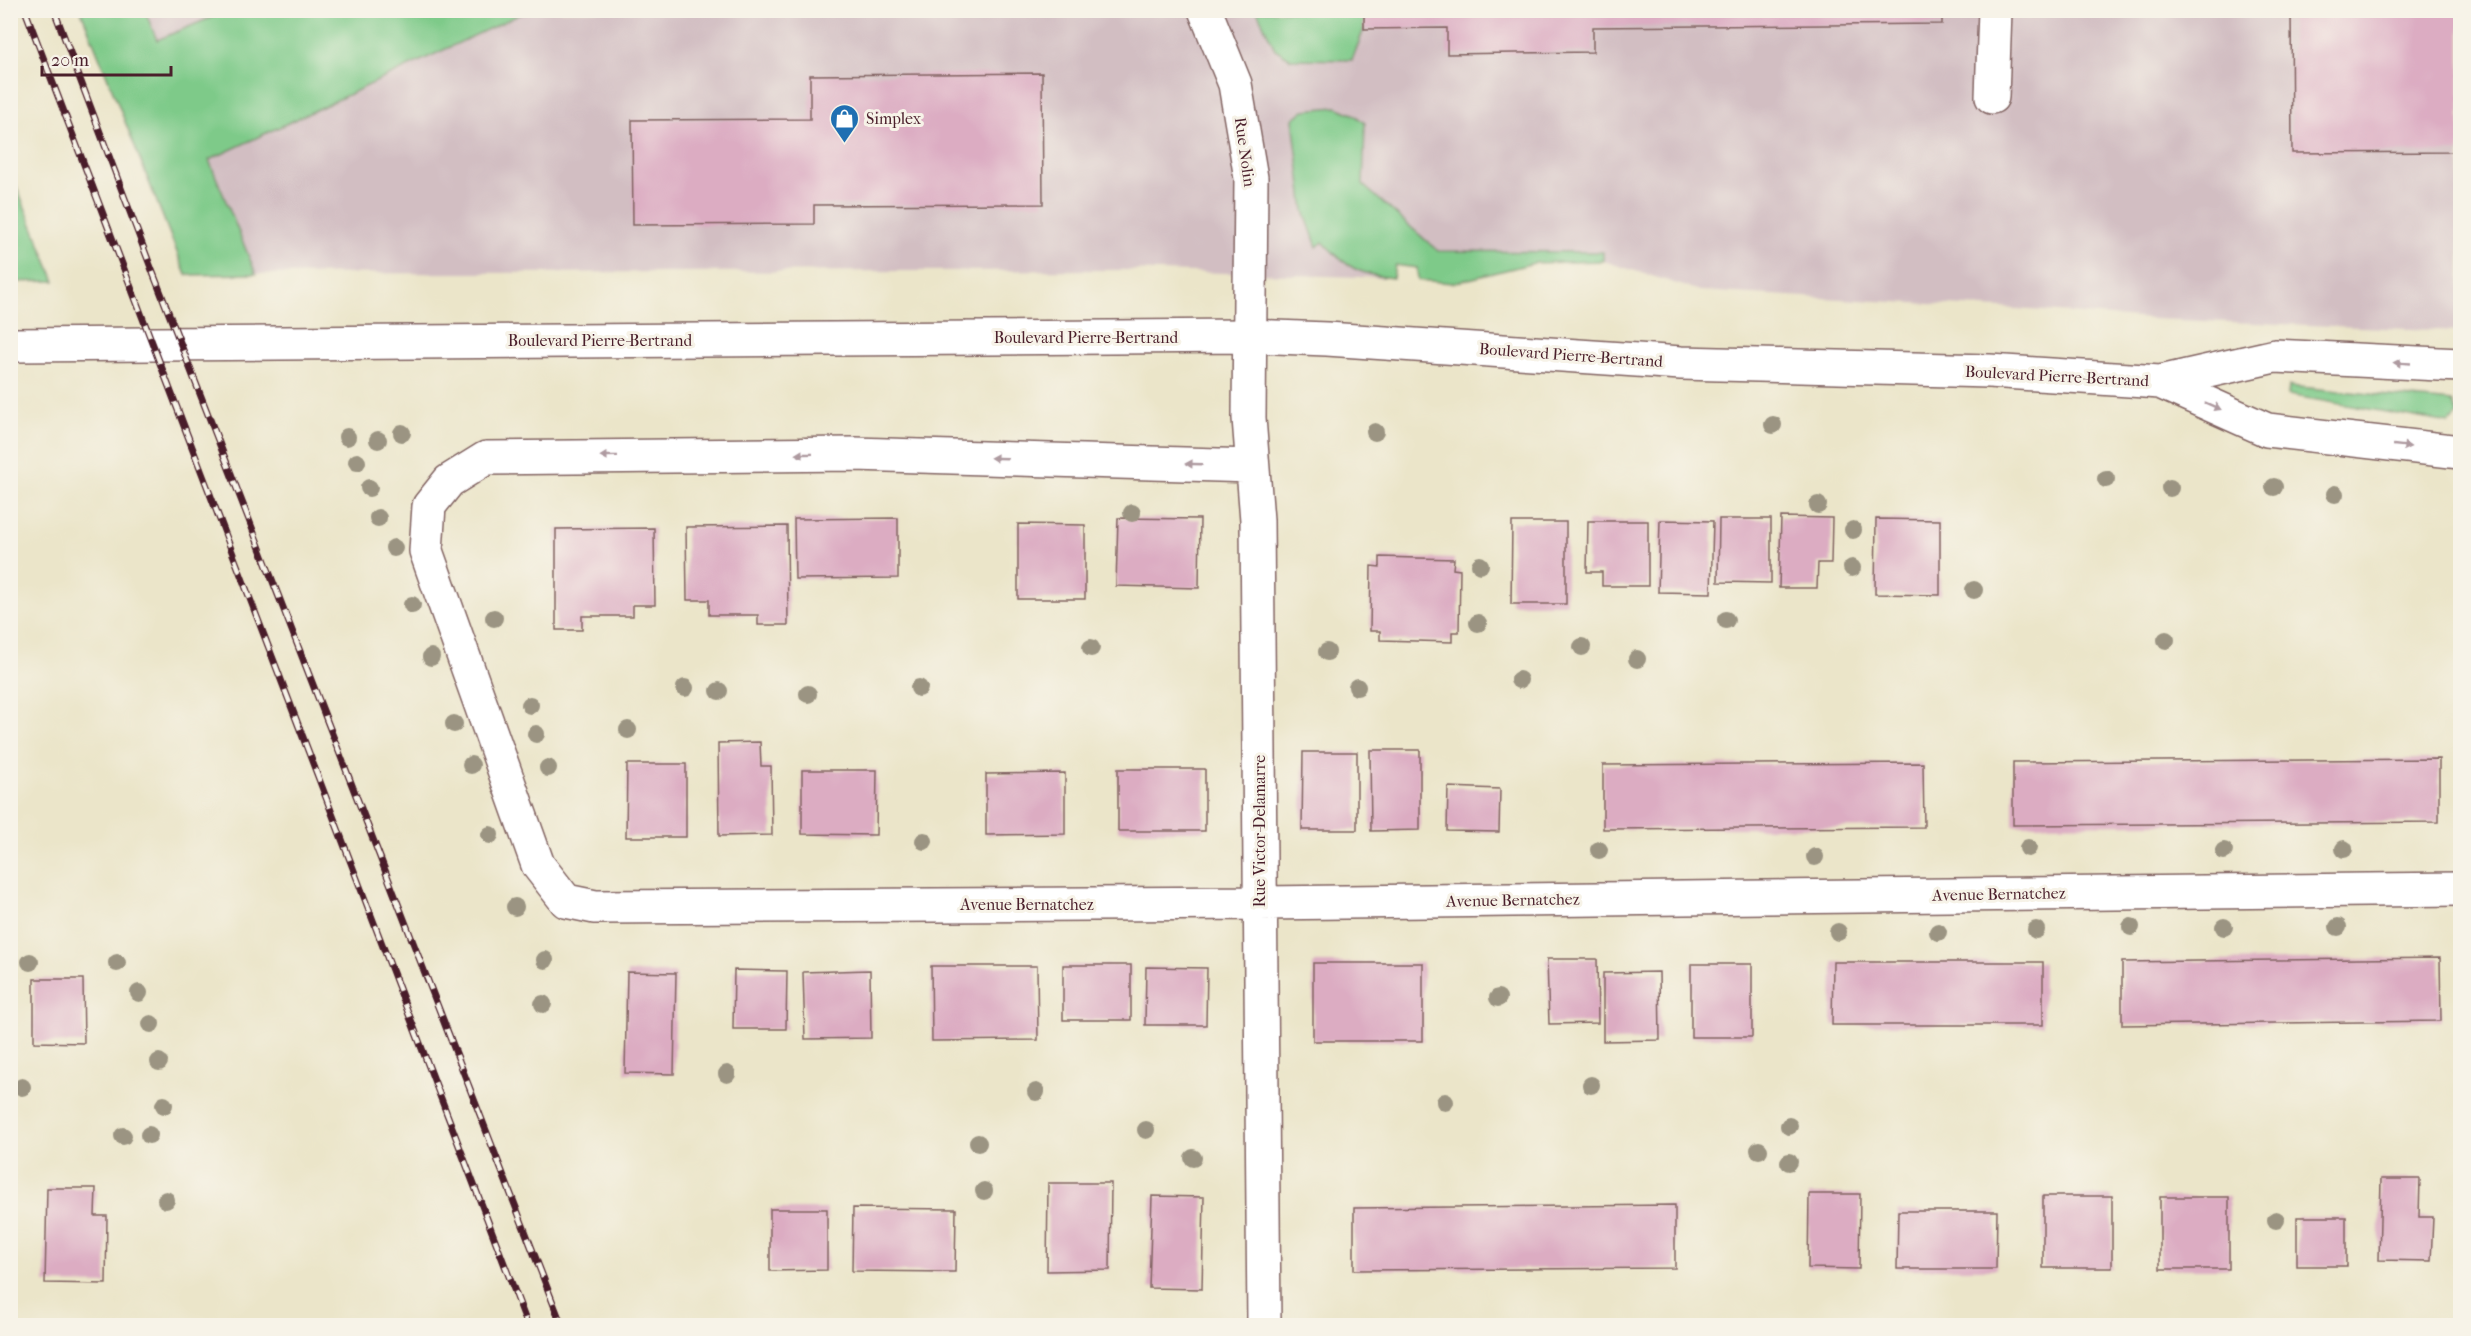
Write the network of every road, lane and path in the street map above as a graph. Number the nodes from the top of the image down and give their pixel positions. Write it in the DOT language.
graph roads {
  1 [pos="1205,10"];
  2 [pos="1995,10"];
  3 [pos="1992,97"];
  4 [pos="1249,336"];
  5 [pos="10,345"];
  6 [pos="2460,365"];
  7 [pos="2160,382"];
  8 [pos="2460,452"];
  9 [pos="1252,466"];
  10 [pos="2460,889"];
  11 [pos="1260,903"];
  12 [pos="1264,1326"];
  1 -- 4 [label="street, Rue Nolin"];
  2 -- 3 [label="street"];
  4 -- 5 [label="street, Boulevard Pierre-Bertrand"];
  4 -- 7 [label="street, Boulevard Pierre-Bertrand"];
  4 -- 9 [label="street, Rue Victor-Delamarre"];
  6 -- 7 [label="street, Boulevard Pierre-Bertrand, one-way"];
  7 -- 8 [label="street, Boulevard Pierre-Bertrand, one-way"];
  9 -- 11 [label="street, Rue Victor-Delamarre"];
  9 -- 11 [label="street, Avenue Bernatchez, one-way"];
  10 -- 11 [label="street, Avenue Bernatchez"];
  11 -- 12 [label="street, Rue Victor-Delamarre"];
}
